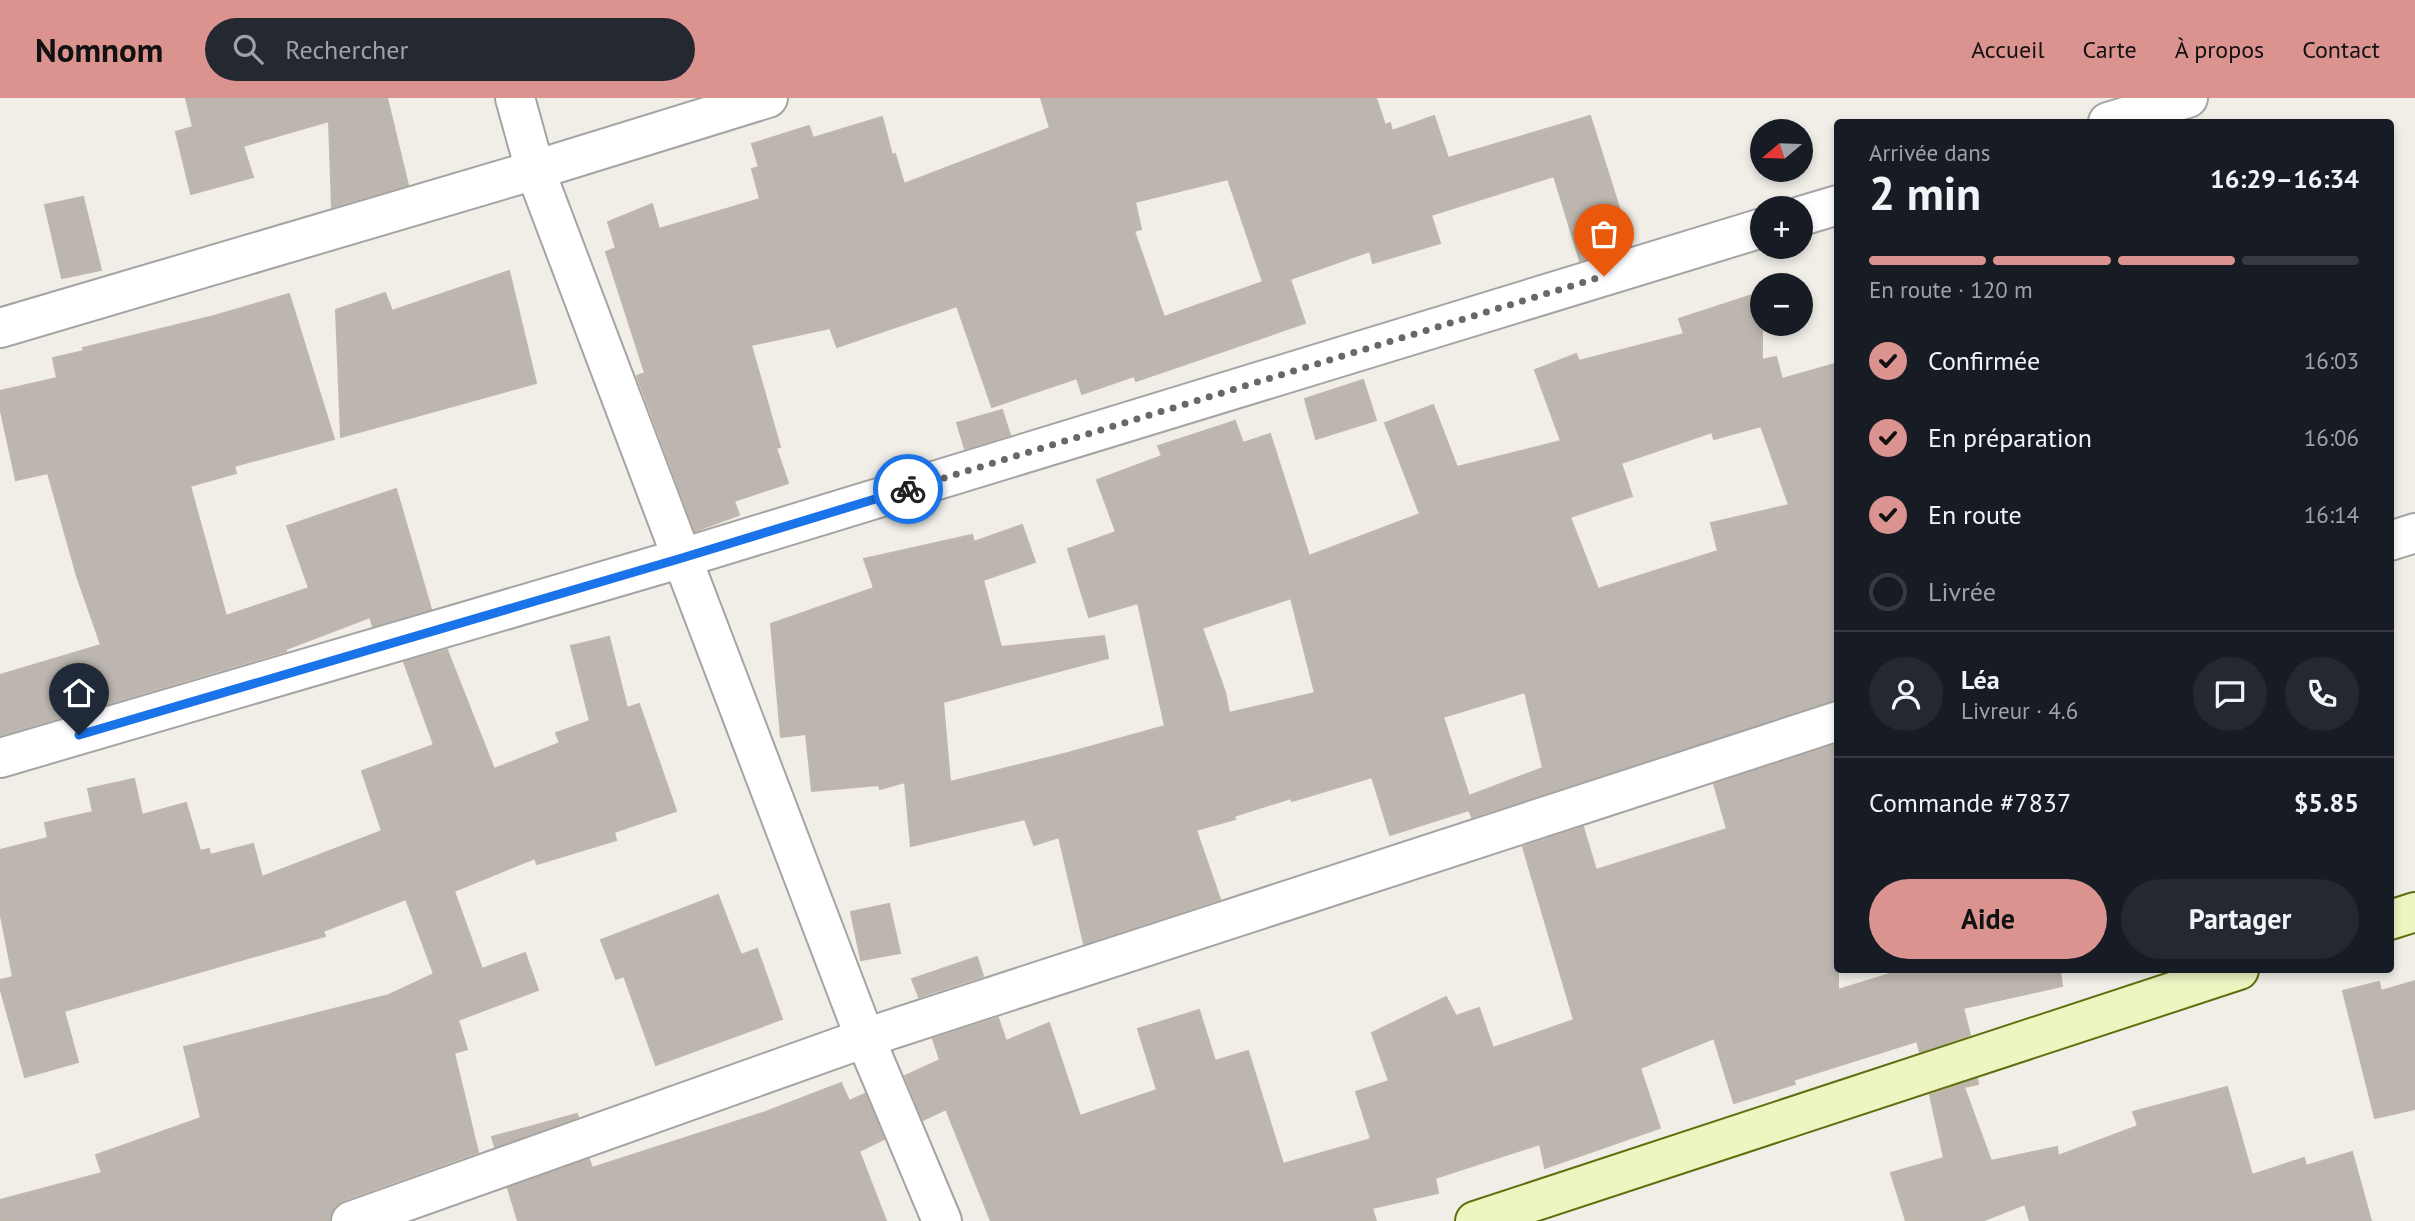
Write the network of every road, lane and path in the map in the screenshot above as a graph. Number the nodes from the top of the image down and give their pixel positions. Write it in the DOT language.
graph roads {
  1 [pos="515,98"];
  2 [pos="768,98"];
  3 [pos="2188,98"];
  4 [pos="2118,119"];
  5 [pos="535,170"];
  6 [pos="1834,206"];
  7 [pos="1813,212"];
  8 [pos="1750,232"];
  9 [pos="0,328"];
  10 [pos="2415,533"];
  11 [pos="2394,540"];
  12 [pos="682,558"];
  13 [pos="1834,722"];
  14 [pos="0,758"];
  15 [pos="2415,912"];
  16 [pos="2394,919"];
  17 [pos="2230,973"];
  18 [pos="865,1038"];
  19 [pos="351,1221"];
  20 [pos="942,1221"];
  21 [pos="1475,1221"];
  1 -- 5 [label="street"];
  2 -- 5 [label="street"];
  3 -- 4 [label="street"];
  5 -- 9 [label="street"];
  5 -- 12 [label="street"];
  6 -- 7 [label="street"];
  8 -- 12 [label="street"];
  10 -- 11 [label="street"];
  12 -- 14 [label="street"];
  12 -- 18 [label="street"];
  13 -- 18 [label="street"];
  15 -- 16 [label="street"];
  17 -- 21 [label="street"];
  18 -- 19 [label="street"];
  18 -- 20 [label="street"];
}
